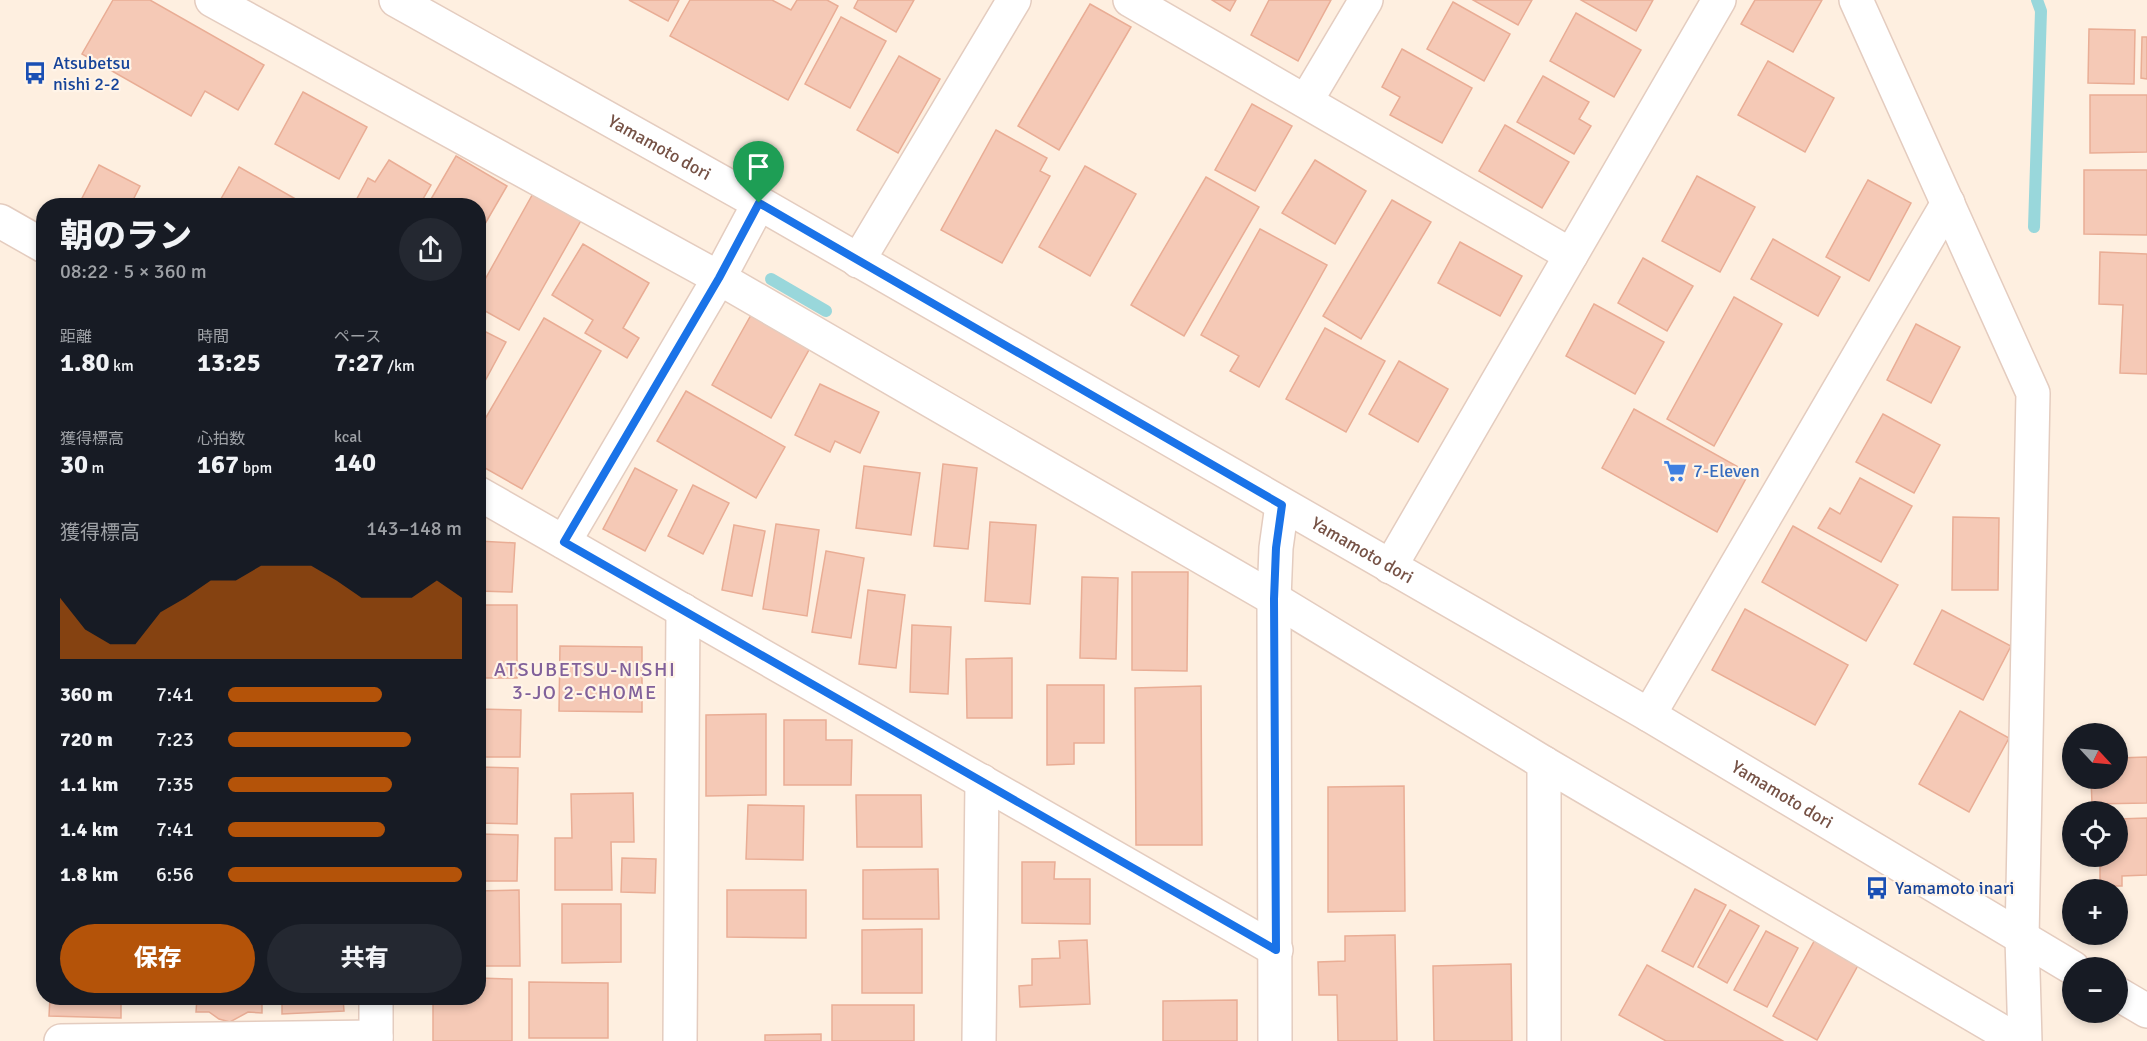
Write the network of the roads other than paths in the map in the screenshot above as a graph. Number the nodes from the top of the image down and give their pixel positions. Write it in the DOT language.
graph roads {
  1 [pos="212,0"];
  2 [pos="396,0"];
  3 [pos="1014,0"];
  4 [pos="1130,0"];
  5 [pos="1366,0"];
  6 [pos="1719,0"];
  7 [pos="1856,0"];
  8 [pos="1306,101"];
  9 [pos="759,203"];
  10 [pos="1948,203"];
  11 [pos="0,221"];
  12 [pos="36,241"];
  13 [pos="1571,255"];
  14 [pos="858,261"];
  15 [pos="719,278"];
  16 [pos="486,498"];
  17 [pos="1282,505"];
  18 [pos="564,542"];
  19 [pos="1390,567"];
  20 [pos="1274,594"];
  21 [pos="684,610"];
  22 [pos="1649,715"];
  23 [pos="1544,763"];
  24 [pos="982,782"];
  25 [pos="2022,938"];
  26 [pos="1276,950"];
  27 [pos="2062,962"];
  28 [pos="2128,1000"];
  29 [pos="376,1005"];
  30 [pos="2147,1011"];
  31 [pos="2023,1035"];
  32 [pos="376,1039"];
  33 [pos="61,1041"];
  34 [pos="680,1041"];
  35 [pos="979,1041"];
  36 [pos="1275,1041"];
  37 [pos="1544,1041"];
  1 -- 15 [label="street"];
  2 -- 9 [label="street, Yamamoto dori"];
  3 -- 14 [label="street"];
  4 -- 8 [label="street"];
  5 -- 8 [label="street"];
  6 -- 13 [label="street"];
  7 -- 10 [label="street"];
  8 -- 13 [label="street"];
  9 -- 14 [label="street, Yamamoto dori"];
  9 -- 15 [label="street"];
  10 -- 22 [label="street"];
  10 -- 25 [label="street"];
  11 -- 12 [label="street"];
  13 -- 19 [label="street"];
  14 -- 17 [label="street, Yamamoto dori"];
  15 -- 18 [label="street"];
  15 -- 20 [label="street"];
  16 -- 18 [label="street"];
  17 -- 19 [label="street, Yamamoto dori"];
  17 -- 20 [label="street"];
  18 -- 21 [label="street"];
  19 -- 22 [label="street, Yamamoto dori"];
  20 -- 23 [label="street"];
  20 -- 26 [label="street"];
  21 -- 24 [label="street"];
  21 -- 34 [label="street"];
  22 -- 25 [label="street, Yamamoto dori"];
  23 -- 31 [label="street"];
  23 -- 37 [label="street"];
  24 -- 26 [label="street"];
  24 -- 35 [label="street"];
  25 -- 27 [label="street, Yamamoto dori"];
  25 -- 31 [label="street"];
  26 -- 36 [label="street"];
  28 -- 30 [label="street"];
  29 -- 32 [label="street"];
  32 -- 33 [label="street"];
}
